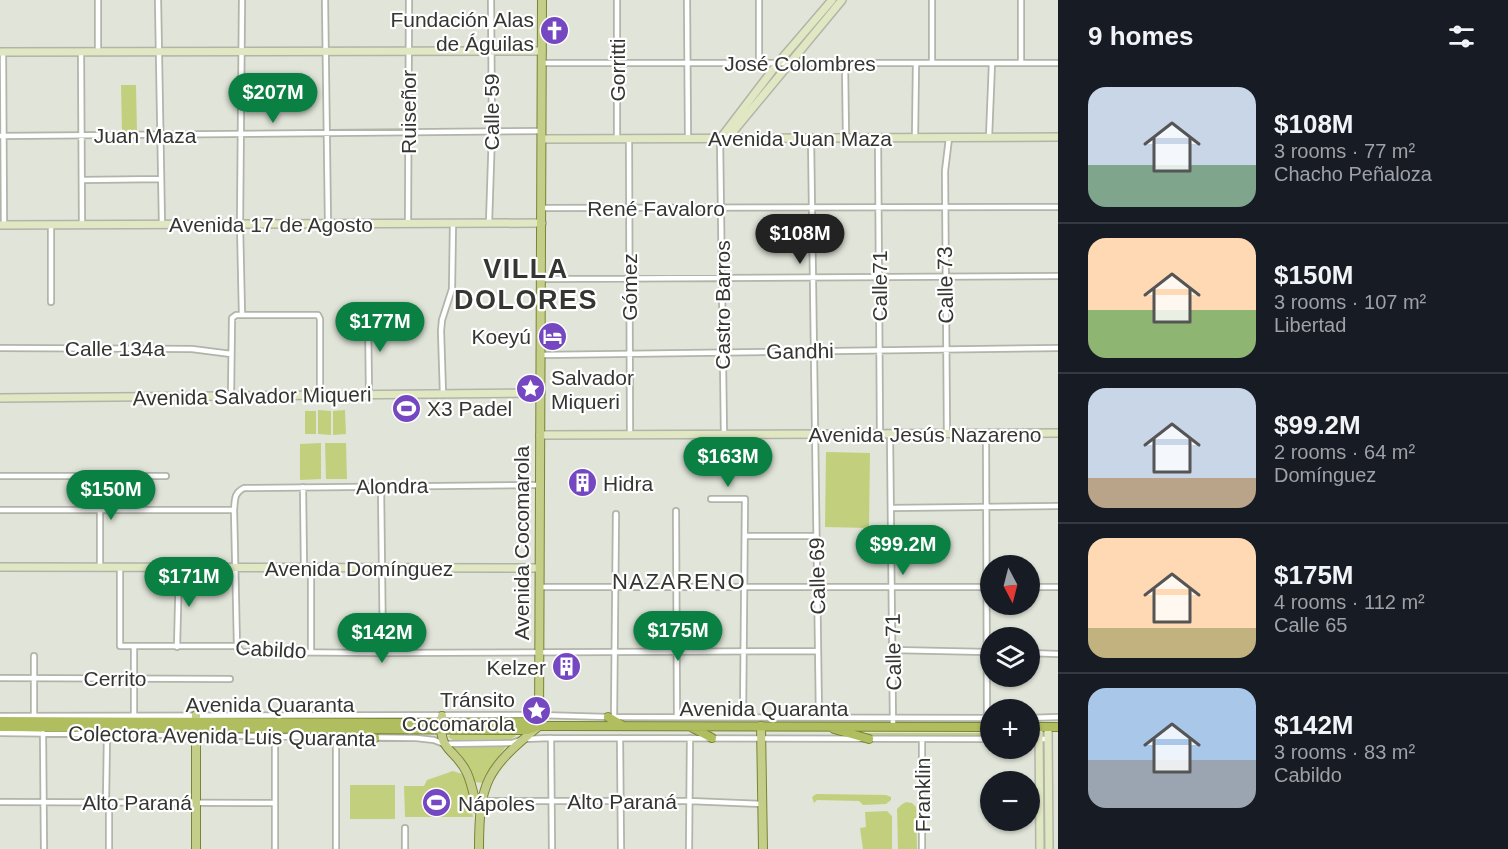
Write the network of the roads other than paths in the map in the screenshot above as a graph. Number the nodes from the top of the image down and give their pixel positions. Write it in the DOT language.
graph roads {
  1 [pos="98,0"];
  2 [pos="158,0"];
  3 [pos="242,0"];
  4 [pos="325,0"];
  5 [pos="409,0"];
  6 [pos="491,0"];
  7 [pos="542,0"];
  8 [pos="617,0"];
  9 [pos="687,0"];
  10 [pos="759,0"];
  11 [pos="832,0"];
  12 [pos="842,0"];
  13 [pos="932,0"];
  14 [pos="1021,0"];
  15 [pos="241,51"];
  16 [pos="324,51"];
  17 [pos="409,51"];
  18 [pos="492,51"];
  19 [pos="542,51"];
  20 [pos="2,52"];
  21 [pos="81,52"];
  22 [pos="98,52"];
  23 [pos="158,52"];
  24 [pos="542,63"];
  25 [pos="687,63"];
  26 [pos="759,63"];
  27 [pos="778,63"];
  28 [pos="790,63"];
  29 [pos="846,63"];
  30 [pos="916,63"];
  31 [pos="932,63"];
  32 [pos="992,63"];
  33 [pos="1021,63"];
  34 [pos="1058,63"];
  35 [pos="616,64"];
  36 [pos="492,132"];
  37 [pos="408,133"];
  38 [pos="82,134"];
  39 [pos="161,134"];
  40 [pos="326,134"];
  41 [pos="241,135"];
  42 [pos="542,135"];
  43 [pos="2,136"];
  44 [pos="989,137"];
  45 [pos="1058,137"];
  46 [pos="811,138"];
  47 [pos="846,138"];
  48 [pos="878,138"];
  49 [pos="915,138"];
  50 [pos="949,138"];
  51 [pos="629,139"];
  52 [pos="687,139"];
  53 [pos="724,139"];
  54 [pos="616,140"];
  55 [pos="161,179"];
  56 [pos="82,180"];
  57 [pos="879,207"];
  58 [pos="945,207"];
  59 [pos="1058,207"];
  60 [pos="542,208"];
  61 [pos="629,208"];
  62 [pos="722,208"];
  63 [pos="812,208"];
  64 [pos="453,223"];
  65 [pos="489,223"];
  66 [pos="542,223"];
  67 [pos="328,224"];
  68 [pos="408,224"];
  69 [pos="2,225"];
  70 [pos="51,225"];
  71 [pos="82,225"];
  72 [pos="162,225"];
  73 [pos="240,225"];
  74 [pos="879,276"];
  75 [pos="945,276"];
  76 [pos="1058,276"];
  77 [pos="629,277"];
  78 [pos="813,277"];
  79 [pos="722,278"];
  80 [pos="542,279"];
  81 [pos="51,302"];
  82 [pos="368,313"];
  83 [pos="242,315"];
  84 [pos="0,348"];
  85 [pos="1058,348"];
  86 [pos="946,349"];
  87 [pos="879,350"];
  88 [pos="813,351"];
  89 [pos="723,353"];
  90 [pos="231,354"];
  91 [pos="629,354"];
  92 [pos="542,355"];
  93 [pos="541,393"];
  94 [pos="369,394"];
  95 [pos="442,394"];
  96 [pos="320,395"];
  97 [pos="231,396"];
  98 [pos="0,398"];
  99 [pos="1058,433"];
  100 [pos="880,434"];
  101 [pos="890,434"];
  102 [pos="947,434"];
  103 [pos="986,434"];
  104 [pos="540,435"];
  105 [pos="630,435"];
  106 [pos="724,435"];
  107 [pos="814,435"];
  108 [pos="100,475"];
  109 [pos="0,476"];
  110 [pos="166,476"];
  111 [pos="539,485"];
  112 [pos="381,486"];
  113 [pos="303,488"];
  114 [pos="711,499"];
  115 [pos="986,507"];
  116 [pos="1058,507"];
  117 [pos="891,508"];
  118 [pos="0,510"];
  119 [pos="99,510"];
  120 [pos="234,510"];
  121 [pos="676,511"];
  122 [pos="616,514"];
  123 [pos="745,536"];
  124 [pos="816,536"];
  125 [pos="987,555"];
  126 [pos="0,567"];
  127 [pos="100,568"];
  128 [pos="120,568"];
  129 [pos="178,568"];
  130 [pos="236,568"];
  131 [pos="307,568"];
  132 [pos="382,568"];
  133 [pos="538,568"];
  134 [pos="538,587"];
  135 [pos="616,587"];
  136 [pos="676,587"];
  137 [pos="744,587"];
  138 [pos="817,587"];
  139 [pos="892,587"];
  140 [pos="980,587"];
  141 [pos="1040,587"];
  142 [pos="1058,587"];
  143 [pos="237,646"];
  144 [pos="134,647"];
  145 [pos="177,647"];
  146 [pos="893,650"];
  147 [pos="311,651"];
  148 [pos="677,651"];
  149 [pos="743,651"];
  150 [pos="818,651"];
  151 [pos="539,652"];
  152 [pos="615,652"];
  153 [pos="980,652"];
  154 [pos="383,653"];
  155 [pos="1040,653"];
  156 [pos="1058,654"];
  157 [pos="34,656"];
  158 [pos="134,677"];
  159 [pos="0,678"];
  160 [pos="34,678"];
  161 [pos="230,679"];
  162 [pos="539,715"];
  163 [pos="0,716"];
  164 [pos="134,716"];
  165 [pos="611,717"];
  166 [pos="676,717"];
  167 [pos="743,717"];
  168 [pos="819,717"];
  169 [pos="1058,717"];
  170 [pos="34,718"];
  171 [pos="1040,718"];
  172 [pos="0,721"];
  173 [pos="761,722"];
  174 [pos="894,722"];
  175 [pos="980,722"];
  176 [pos="441,723"];
  177 [pos="196,725"];
  178 [pos="539,726"];
  179 [pos="689,726"];
  180 [pos="824,726"];
  181 [pos="0,727"];
  182 [pos="624,727"];
  183 [pos="1040,727"];
  184 [pos="1048,727"];
  185 [pos="1058,727"];
  186 [pos="361,730"];
  187 [pos="0,733"];
  188 [pos="43,733"];
  189 [pos="107,734"];
  190 [pos="275,737"];
  191 [pos="336,738"];
  192 [pos="375,738"];
  193 [pos="551,738"];
  194 [pos="620,738"];
  195 [pos="690,738"];
  196 [pos="712,738"];
  197 [pos="523,739"];
  198 [pos="762,739"];
  199 [pos="868,739"];
  200 [pos="980,739"];
  201 [pos="1040,739"];
  202 [pos="1048,739"];
  203 [pos="922,740"];
  204 [pos="444,744"];
  205 [pos="1039,759"];
  206 [pos="481,801"];
  207 [pos="551,801"];
  208 [pos="621,801"];
  209 [pos="689,801"];
  210 [pos="0,802"];
  211 [pos="43,802"];
  212 [pos="108,802"];
  213 [pos="196,802"];
  214 [pos="275,802"];
  215 [pos="762,804"];
  216 [pos="479,814"];
  217 [pos="405,828"];
  218 [pos="1049,832"];
  219 [pos="1058,832"];
  220 [pos="44,849"];
  221 [pos="109,849"];
  222 [pos="196,849"];
  223 [pos="275,849"];
  224 [pos="336,849"];
  225 [pos="405,849"];
  226 [pos="479,849"];
  227 [pos="552,849"];
  228 [pos="621,849"];
  229 [pos="689,849"];
  230 [pos="763,849"];
  231 [pos="922,849"];
  232 [pos="1040,849"];
  233 [pos="1049,849"];
  1 -- 22 [label="street"];
  2 -- 23 [label="street"];
  3 -- 15 [label="street"];
  4 -- 16 [label="street"];
  5 -- 17 [label="street, Ruiseñor"];
  6 -- 18 [label="street, Calle 59"];
  7 -- 19 [label="main road, Avenida Cocomarola"];
  8 -- 35 [label="street, Gorritti"];
  9 -- 25 [label="street"];
  10 -- 26 [label="street"];
  11 -- 27 [label="main road"];
  12 -- 28 [label="main road"];
  13 -- 31 [label="street"];
  14 -- 33 [label="street"];
  15 -- 16 [label="main road"];
  15 -- 23 [label="main road"];
  15 -- 41 [label="street"];
  16 -- 17 [label="main road"];
  16 -- 40 [label="street"];
  17 -- 18 [label="main road"];
  17 -- 37 [label="street, Ruiseñor"];
  18 -- 19 [label="main road"];
  18 -- 36 [label="street, Calle 59"];
  19 -- 24 [label="main road, Avenida Cocomarola"];
  20 -- 21 [label="main road"];
  20 -- 43 [label="street"];
  21 -- 22 [label="main road"];
  21 -- 38 [label="street"];
  22 -- 23 [label="main road"];
  23 -- 39 [label="street"];
  24 -- 35 [label="street, José Colombres"];
  24 -- 42 [label="main road, Avenida Cocomarola"];
  25 -- 26 [label="street, José Colombres"];
  25 -- 35 [label="street, José Colombres"];
  25 -- 52 [label="street"];
  26 -- 27 [label="street, José Colombres"];
  27 -- 28 [label="street, José Colombres"];
  27 -- 53 [label="main road"];
  28 -- 29 [label="street, José Colombres"];
  28 -- 53 [label="main road"];
  29 -- 30 [label="street, José Colombres"];
  29 -- 47 [label="street"];
  30 -- 31 [label="street, José Colombres"];
  30 -- 49 [label="street"];
  31 -- 32 [label="street, José Colombres"];
  32 -- 33 [label="street, José Colombres"];
  32 -- 44 [label="street"];
  33 -- 34 [label="street, José Colombres"];
  35 -- 54 [label="street, Gorritti"];
  36 -- 37 [label="street, Juan Maza"];
  36 -- 42 [label="street, Juan Maza"];
  36 -- 65 [label="street, Calle 59"];
  37 -- 40 [label="street, Juan Maza"];
  37 -- 68 [label="street, Ruiseñor"];
  38 -- 39 [label="street, Juan Maza"];
  38 -- 43 [label="street, Juan Maza"];
  38 -- 56 [label="street"];
  39 -- 41 [label="street, Juan Maza"];
  39 -- 55 [label="street"];
  40 -- 41 [label="street, Juan Maza"];
  40 -- 67 [label="street"];
  41 -- 73 [label="street"];
  42 -- 54 [label="main road, Avenida Juan Maza"];
  42 -- 60 [label="main road, Avenida Cocomarola"];
  43 -- 69 [label="street"];
  44 -- 45 [label="main road, Avenida Juan Maza"];
  44 -- 50 [label="main road, Avenida Juan Maza"];
  46 -- 47 [label="main road, Avenida Juan Maza"];
  46 -- 53 [label="main road, Avenida Juan Maza"];
  46 -- 63 [label="street, Calle 69"];
  47 -- 48 [label="main road, Avenida Juan Maza"];
  48 -- 49 [label="main road, Avenida Juan Maza"];
  48 -- 57 [label="street, Calle71"];
  49 -- 50 [label="main road, Avenida Juan Maza"];
  50 -- 58 [label="street, Calle 73"];
  51 -- 52 [label="main road, Avenida Juan Maza"];
  51 -- 54 [label="main road, Avenida Juan Maza"];
  51 -- 61 [label="street, Gómez"];
  52 -- 53 [label="main road, Avenida Juan Maza"];
  53 -- 62 [label="street, Castro Barros"];
  55 -- 56 [label="street"];
  55 -- 72 [label="street"];
  56 -- 71 [label="street"];
  57 -- 58 [label="street, René Favaloro"];
  57 -- 63 [label="street, René Favaloro"];
  57 -- 74 [label="street, Calle71"];
  58 -- 59 [label="street, René Favaloro"];
  58 -- 75 [label="street, Calle 73"];
  60 -- 61 [label="street, René Favaloro"];
  60 -- 66 [label="main road, Avenida Cocomarola"];
  61 -- 62 [label="street, René Favaloro"];
  61 -- 77 [label="street, Gómez"];
  62 -- 63 [label="street, René Favaloro"];
  62 -- 79 [label="street, Castro Barros"];
  63 -- 78 [label="street, Calle 69"];
  64 -- 65 [label="main road, Avenida 17 de Agosto"];
  64 -- 68 [label="main road, Avenida 17 de Agosto"];
  64 -- 95 [label="street"];
  65 -- 66 [label="main road, Avenida 17 de Agosto"];
  66 -- 80 [label="main road, Avenida Cocomarola"];
  67 -- 68 [label="main road, Avenida 17 de Agosto"];
  67 -- 73 [label="main road, Avenida 17 de Agosto"];
  69 -- 70 [label="main road, Avenida 17 de Agosto"];
  70 -- 71 [label="main road, Avenida 17 de Agosto"];
  70 -- 81 [label="street"];
  71 -- 72 [label="main road, Avenida 17 de Agosto"];
  72 -- 73 [label="main road, Avenida 17 de Agosto"];
  73 -- 83 [label="street"];
  74 -- 75 [label="street"];
  74 -- 78 [label="street"];
  74 -- 87 [label="street, Calle71"];
  75 -- 76 [label="street"];
  75 -- 86 [label="street, Calle 73"];
  77 -- 79 [label="street"];
  77 -- 80 [label="street"];
  77 -- 91 [label="street, Gómez"];
  78 -- 79 [label="street"];
  78 -- 88 [label="street, Calle 69"];
  79 -- 89 [label="street, Castro Barros"];
  80 -- 92 [label="main road, Avenida Cocomarola"];
  82 -- 94 [label="street"];
  83 -- 90 [label="street"];
  83 -- 96 [label="street"];
  84 -- 90 [label="street, Calle 134a"];
  85 -- 86 [label="street, Gandhi"];
  86 -- 87 [label="street, Gandhi"];
  86 -- 102 [label="street, Calle 73"];
  87 -- 88 [label="street, Gandhi"];
  87 -- 100 [label="street, Calle71"];
  88 -- 89 [label="street, Gandhi"];
  88 -- 107 [label="street, Calle 69"];
  89 -- 91 [label="street, Gandhi"];
  89 -- 106 [label="street, Castro Barros"];
  90 -- 97 [label="street"];
  91 -- 92 [label="street, Gandhi"];
  91 -- 105 [label="street, Gómez"];
  92 -- 93 [label="main road, Avenida Cocomarola"];
  93 -- 95 [label="main road, Avenida Salvador Miqueri"];
  93 -- 104 [label="main road, Avenida Cocomarola"];
  94 -- 95 [label="main road, Avenida Salvador Miqueri"];
  94 -- 96 [label="main road, Avenida Salvador Miqueri"];
  96 -- 97 [label="main road, Avenida Salvador Miqueri"];
  97 -- 98 [label="main road, Avenida Salvador Miqueri"];
  99 -- 103 [label="main road, Avenida Jesús Nazareno"];
  100 -- 101 [label="main road, Avenida Jesús Nazareno"];
  100 -- 107 [label="main road, Avenida Jesús Nazareno"];
  101 -- 102 [label="main road, Avenida Jesús Nazareno"];
  101 -- 117 [label="street, Calle 71"];
  102 -- 103 [label="main road, Avenida Jesús Nazareno"];
  103 -- 115 [label="street"];
  104 -- 105 [label="main road, Avenida Jesús Nazareno"];
  104 -- 111 [label="main road, Avenida Cocomarola"];
  105 -- 106 [label="main road, Avenida Jesús Nazareno"];
  106 -- 107 [label="main road, Avenida Jesús Nazareno"];
  107 -- 124 [label="street, Calle 69"];
  108 -- 109 [label="street"];
  108 -- 110 [label="street"];
  108 -- 119 [label="street"];
  111 -- 112 [label="street, Alondra"];
  111 -- 133 [label="main road, Avenida Cocomarola"];
  112 -- 113 [label="street, Alondra"];
  112 -- 132 [label="street"];
  113 -- 120 [label="street, Alondra"];
  113 -- 131 [label="street"];
  114 -- 123 [label="street"];
  115 -- 116 [label="street"];
  115 -- 117 [label="street"];
  115 -- 125 [label="street"];
  117 -- 139 [label="street, Calle 71"];
  118 -- 119 [label="street"];
  119 -- 120 [label="street"];
  119 -- 127 [label="street"];
  120 -- 130 [label="street"];
  121 -- 136 [label="street"];
  122 -- 135 [label="street"];
  123 -- 124 [label="street"];
  123 -- 137 [label="street"];
  124 -- 138 [label="street, Calle 69"];
  126 -- 127 [label="main road, Avenida Domínguez"];
  127 -- 128 [label="main road, Avenida Domínguez"];
  128 -- 129 [label="main road, Avenida Domínguez"];
  128 -- 144 [label="street, Cabildo"];
  129 -- 130 [label="main road, Avenida Domínguez"];
  129 -- 145 [label="street"];
  130 -- 131 [label="main road, Avenida Domínguez"];
  130 -- 143 [label="street"];
  131 -- 132 [label="main road, Avenida Domínguez"];
  131 -- 147 [label="street"];
  132 -- 133 [label="main road, Avenida Domínguez"];
  132 -- 154 [label="street"];
  133 -- 134 [label="main road, Avenida Cocomarola"];
  134 -- 135 [label="street"];
  134 -- 151 [label="main road, Avenida Cocomarola"];
  135 -- 136 [label="street"];
  135 -- 152 [label="street"];
  136 -- 137 [label="street"];
  136 -- 148 [label="street"];
  137 -- 138 [label="street"];
  137 -- 149 [label="street"];
  138 -- 139 [label="street"];
  138 -- 150 [label="street, Calle 69"];
  139 -- 140 [label="street"];
  139 -- 146 [label="street, Calle 71"];
  141 -- 142 [label="street"];
  143 -- 145 [label="street, Cabildo"];
  143 -- 147 [label="street, Cabildo"];
  144 -- 145 [label="street, Cabildo"];
  144 -- 158 [label="street"];
  146 -- 153 [label="street"];
  146 -- 174 [label="street, Calle 71"];
  147 -- 154 [label="street, Cabildo"];
  148 -- 149 [label="street, Cabildo"];
  148 -- 152 [label="street, Cabildo"];
  148 -- 166 [label="street"];
  149 -- 150 [label="street, Cabildo"];
  149 -- 167 [label="street"];
  150 -- 168 [label="street, Calle 69"];
  151 -- 152 [label="street, Cabildo"];
  151 -- 154 [label="street, Cabildo"];
  151 -- 162 [label="main road, Avenida Cocomarola"];
  152 -- 165 [label="street"];
  155 -- 156 [label="street"];
  157 -- 160 [label="street"];
  158 -- 160 [label="street, Cerrito"];
  158 -- 161 [label="street, Cerrito"];
  158 -- 164 [label="street"];
  159 -- 160 [label="street, Cerrito"];
  160 -- 170 [label="street"];
  162 -- 165 [label="street"];
  162 -- 176 [label="street"];
  162 -- 178 [label="main road, Avenida Cocomarola"];
  163 -- 170 [label="street, Colectora Avenida Luis Quaranta"];
  164 -- 170 [label="street, Colectora Avenida Luis Quaranta"];
  164 -- 177 [label="street, Colectora Avenida Luis Quaranta"];
  165 -- 166 [label="street"];
  165 -- 182 [label="highway"];
  166 -- 167 [label="street"];
  167 -- 173 [label="street"];
  168 -- 173 [label="street"];
  168 -- 174 [label="street"];
  169 -- 171 [label="street"];
  170 -- 172 [label="highway, Avenida Quaranta"];
  170 -- 177 [label="highway, Avenida Quaranta"];
  173 -- 179 [label="highway, Avenida Quaranta"];
  173 -- 180 [label="highway, Avenida Quaranta"];
  173 -- 198 [label="main road"];
  174 -- 175 [label="highway, Avenida Quaranta"];
  174 -- 180 [label="highway, Avenida Quaranta"];
  176 -- 177 [label="highway, Avenida Quaranta"];
  176 -- 178 [label="highway, Avenida Quaranta"];
  176 -- 186 [label="highway, Avenida Quaranta"];
  176 -- 204 [label="main road"];
  177 -- 181 [label="highway, Avenida Quaranta"];
  177 -- 186 [label="highway, Avenida Quaranta"];
  177 -- 189 [label="street, Colectora Avenida Luis Quaranta"];
  177 -- 190 [label="street, Colectora Avenida Luis Quaranta"];
  177 -- 213 [label="main road"];
  178 -- 182 [label="highway, Avenida Quaranta"];
  178 -- 197 [label="main road"];
  179 -- 182 [label="highway, Avenida Quaranta"];
  179 -- 196 [label="highway"];
  180 -- 199 [label="highway"];
  183 -- 184 [label="highway"];
  184 -- 185 [label="highway"];
  184 -- 202 [label="main road"];
  186 -- 192 [label="highway"];
  187 -- 188 [label="street, Colectora Avenida Luis Quaranta"];
  188 -- 189 [label="street, Colectora Avenida Luis Quaranta"];
  188 -- 211 [label="street"];
  189 -- 212 [label="street"];
  190 -- 191 [label="street, Colectora Avenida Luis Quaranta"];
  190 -- 214 [label="street"];
  191 -- 192 [label="street, Colectora Avenida Luis Quaranta"];
  191 -- 224 [label="street"];
  192 -- 204 [label="street, Colectora Avenida Luis Quaranta"];
  193 -- 194 [label="street, Colectora Avenida Luis Quaranta"];
  193 -- 197 [label="street, Colectora Avenida Luis Quaranta"];
  193 -- 207 [label="street"];
  194 -- 195 [label="street, Colectora Avenida Luis Quaranta"];
  194 -- 208 [label="street"];
  195 -- 196 [label="street, Colectora Avenida Luis Quaranta"];
  195 -- 209 [label="street"];
  196 -- 198 [label="street, Colectora Avenida Luis Quaranta"];
  197 -- 204 [label="street, Colectora Avenida Luis Quaranta"];
  197 -- 206 [label="main road"];
  198 -- 199 [label="street"];
  198 -- 215 [label="main road"];
  199 -- 203 [label="street"];
  200 -- 203 [label="street"];
  201 -- 202 [label="street"];
  202 -- 218 [label="main road"];
  203 -- 231 [label="street, Franklin"];
  204 -- 216 [label="main road"];
  205 -- 232 [label="main road"];
  206 -- 207 [label="street, Alto Paraná"];
  206 -- 216 [label="main road"];
  207 -- 208 [label="street, Alto Paraná"];
  207 -- 227 [label="street"];
  208 -- 209 [label="street, Alto Paraná"];
  208 -- 228 [label="street"];
  209 -- 215 [label="street, Alto Paraná"];
  209 -- 229 [label="street"];
  210 -- 211 [label="street, Alto Paraná"];
  211 -- 212 [label="street, Alto Paraná"];
  211 -- 220 [label="street"];
  212 -- 213 [label="street, Alto Paraná"];
  212 -- 221 [label="street"];
  213 -- 214 [label="street, Alto Paraná"];
  213 -- 222 [label="main road"];
  214 -- 223 [label="street"];
  215 -- 230 [label="main road"];
  216 -- 226 [label="main road"];
  217 -- 225 [label="street"];
  218 -- 219 [label="street"];
  218 -- 233 [label="main road"];
}
